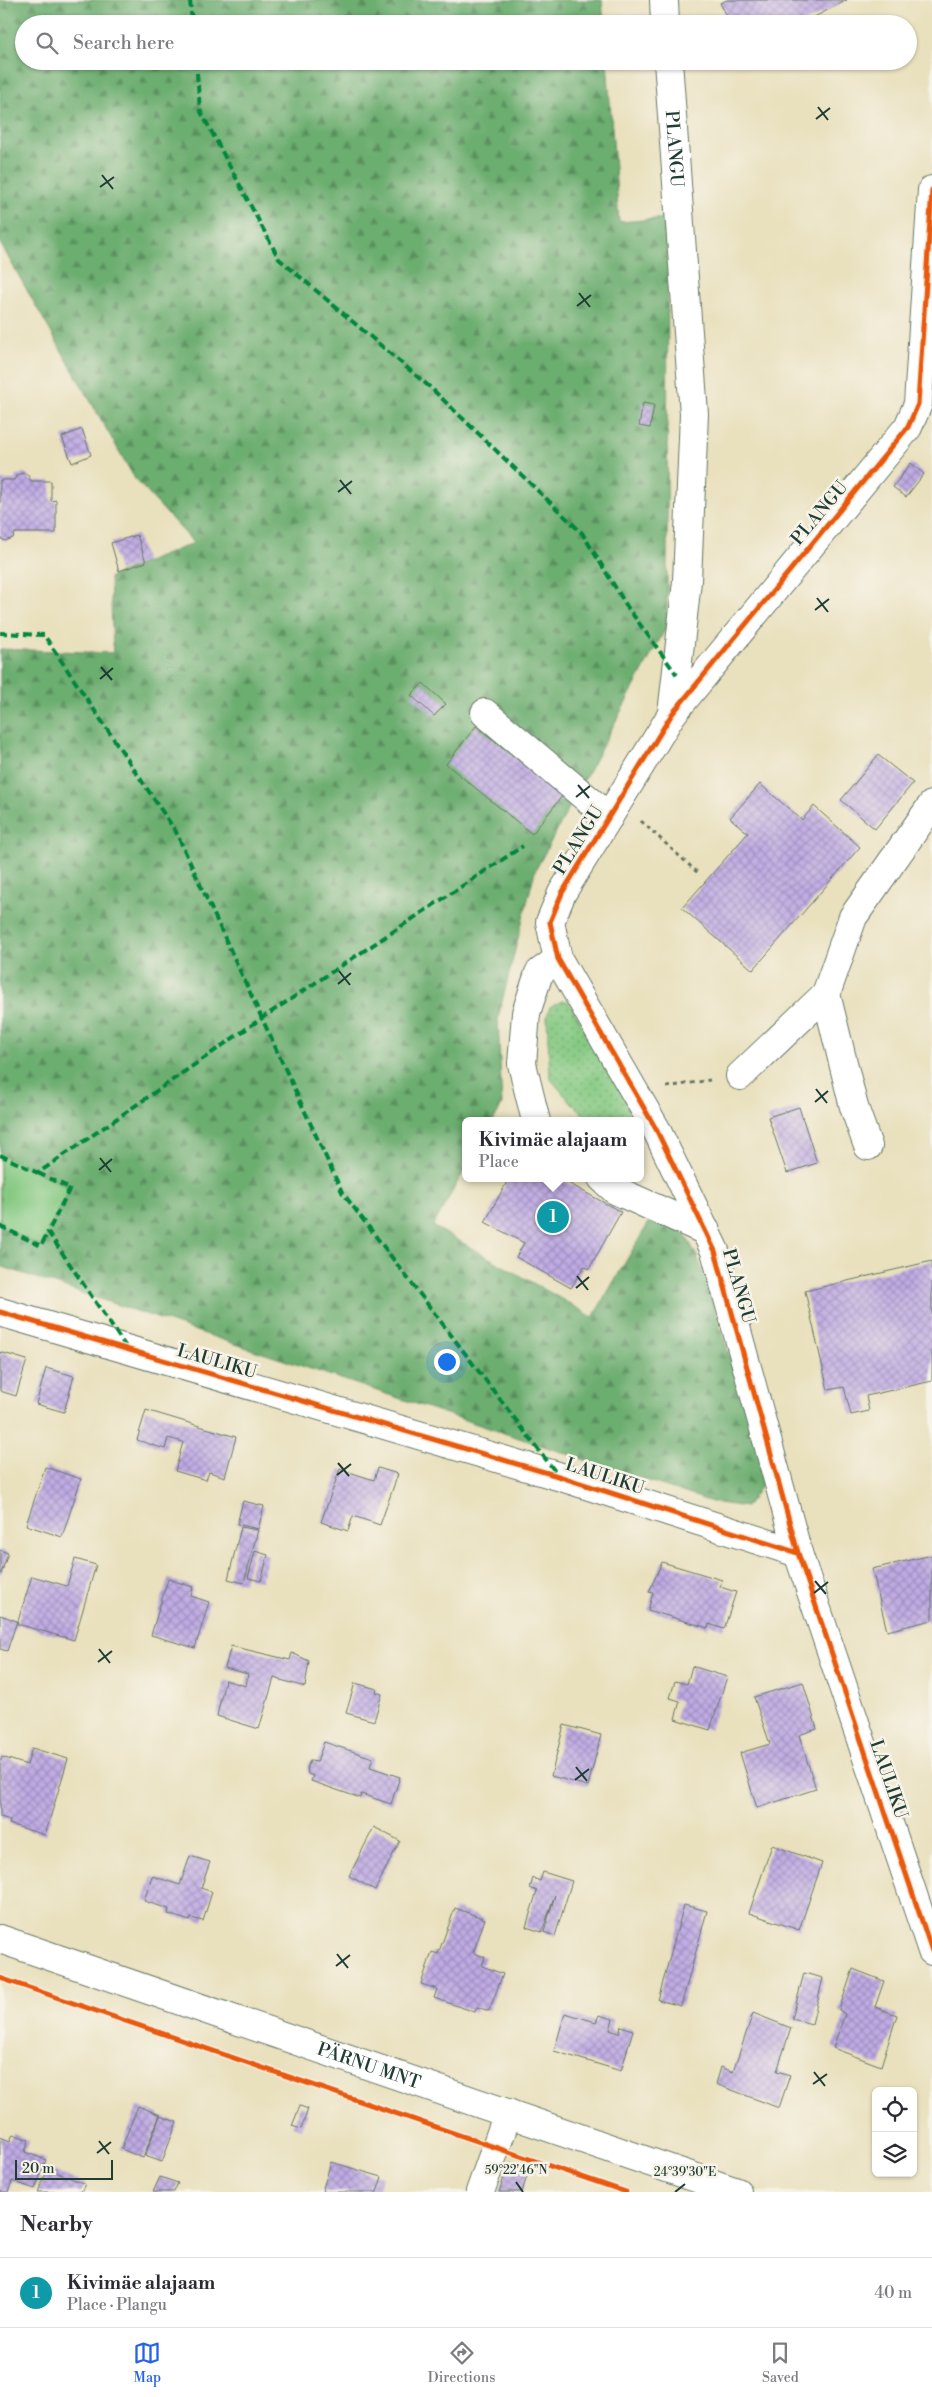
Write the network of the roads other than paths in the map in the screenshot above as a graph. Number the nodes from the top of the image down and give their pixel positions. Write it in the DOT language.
graph roads {
  1 [pos="664,0"];
  2 [pos="665,15"];
  3 [pos="669,70"];
  4 [pos="932,190"];
  5 [pos="928,292"];
  6 [pos="485,713"];
  7 [pos="672,714"];
  8 [pos="932,806"];
  9 [pos="614,809"];
  10 [pos="558,959"];
  11 [pos="826,994"];
  12 [pos="740,1076"];
  13 [pos="535,1117"];
  14 [pos="868,1146"];
  15 [pos="606,1182"];
  16 [pos="706,1231"];
  17 [pos="0,1312"];
  18 [pos="798,1553"];
  19 [pos="0,1939"];
  20 [pos="932,1951"];
  21 [pos="508,2113"];
  22 [pos="480,2192"];
  23 [pos="737,2192"];
  1 -- 2 [label="street"];
  3 -- 7 [label="street, PLANGU"];
  4 -- 5 [label="street, PLANGU"];
  5 -- 7 [label="street, PLANGU"];
  6 -- 9 [label="street"];
  7 -- 9 [label="street, PLANGU"];
  8 -- 11 [label="street"];
  9 -- 10 [label="street, PLANGU"];
  10 -- 13 [label="street"];
  10 -- 16 [label="street, PLANGU"];
  11 -- 12 [label="street"];
  11 -- 14 [label="street"];
  15 -- 16 [label="street"];
  16 -- 18 [label="street, PLANGU"];
  17 -- 18 [label="street, LAULIKU"];
  18 -- 20 [label="street, LAULIKU"];
  19 -- 21 [label="street, PÄRNU MNT"];
  21 -- 22 [label="street"];
  21 -- 23 [label="street, PÄRNU MNT"];
}
